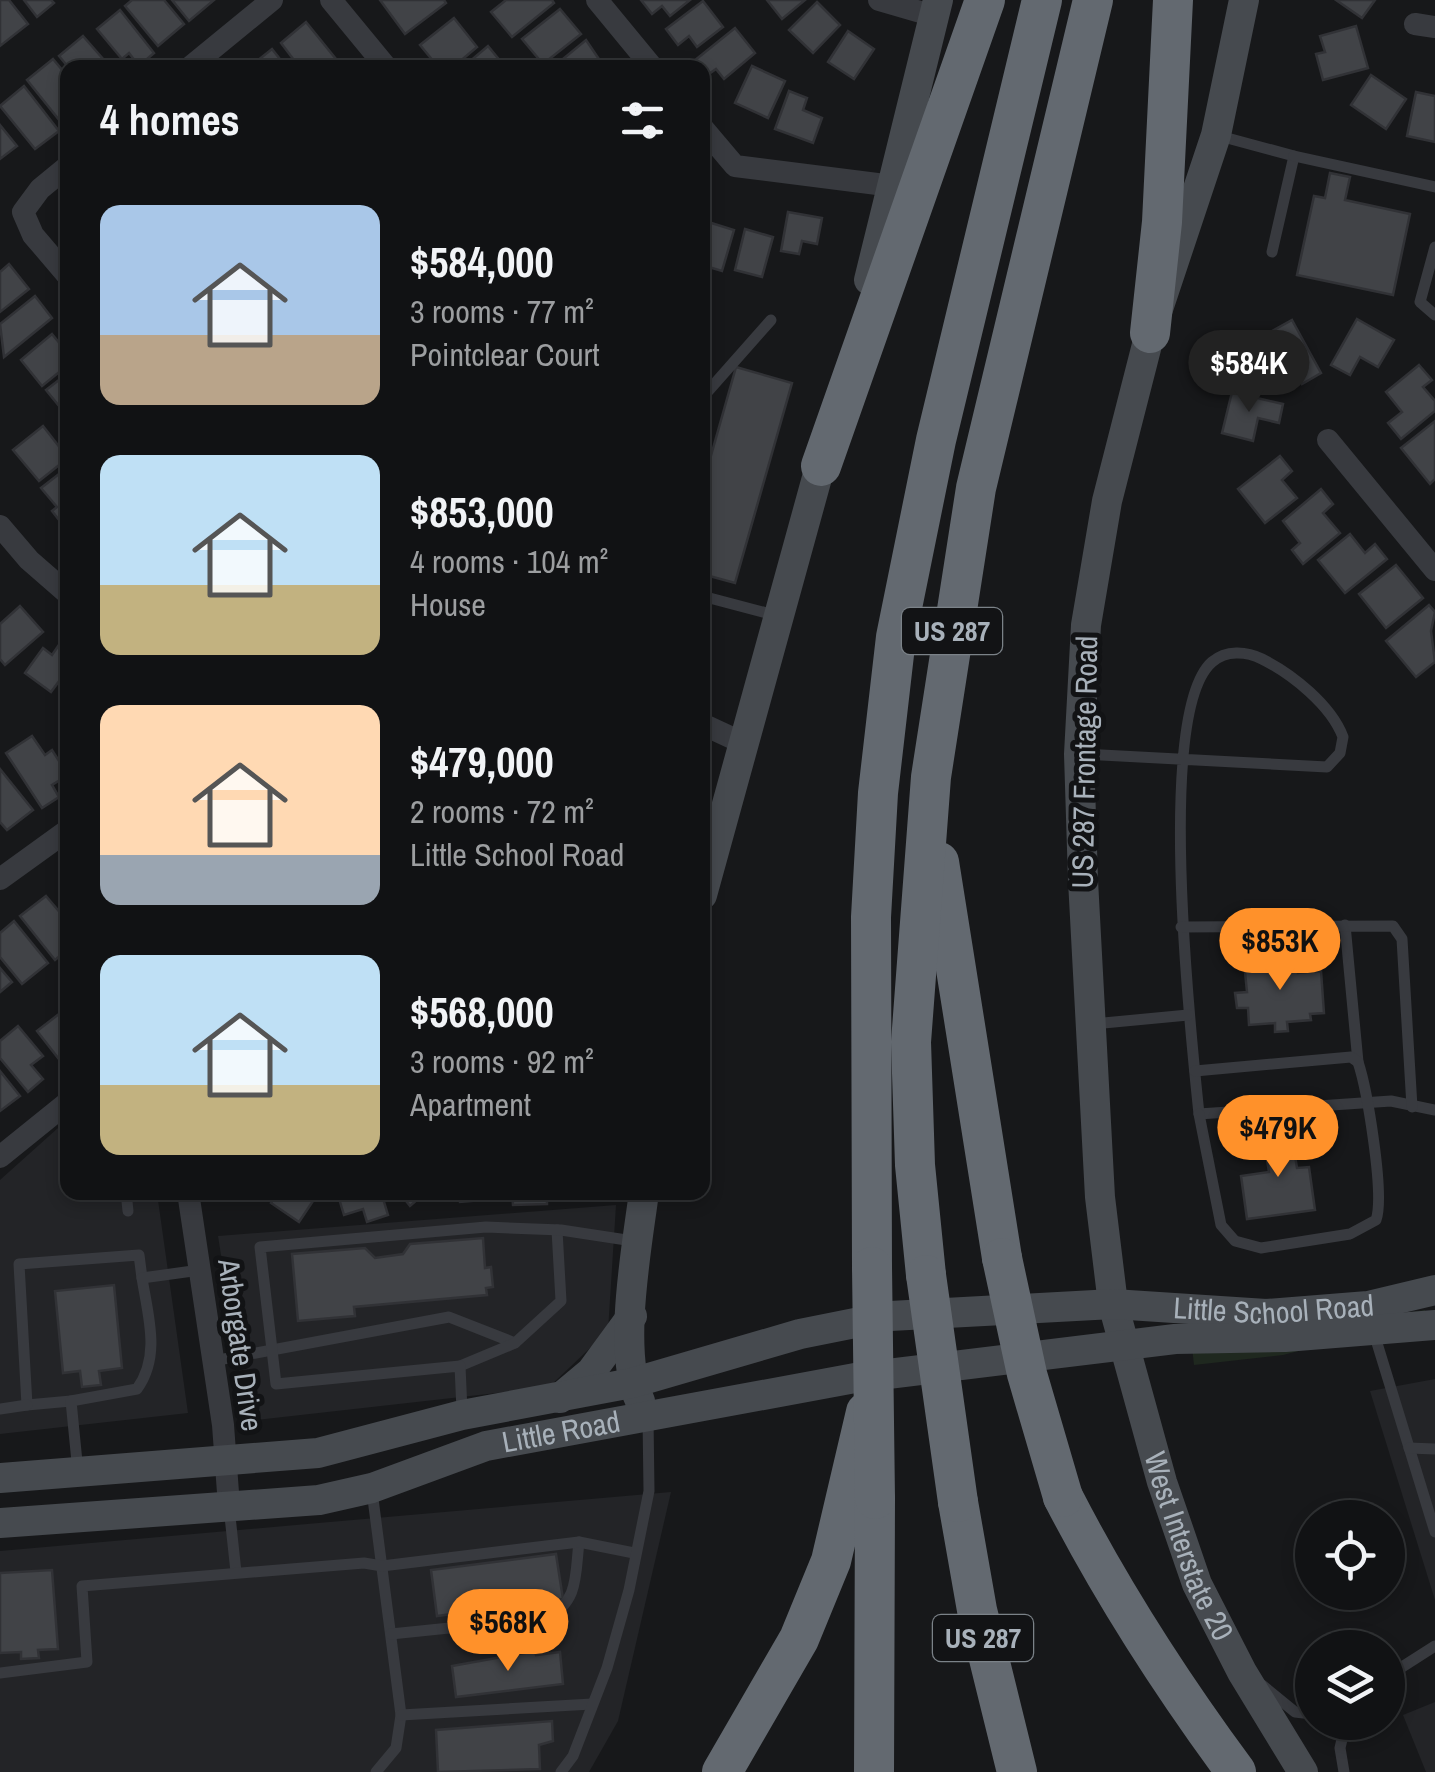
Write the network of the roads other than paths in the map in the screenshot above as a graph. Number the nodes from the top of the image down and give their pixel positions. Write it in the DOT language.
graph roads {
  1 [pos="272,0"];
  2 [pos="332,0"];
  3 [pos="597,0"];
  4 [pos="880,0"];
  5 [pos="985,0"];
  6 [pos="1042,0"];
  7 [pos="1093,0"];
  8 [pos="1173,0"];
  9 [pos="1244,0"];
  10 [pos="936,8"];
  11 [pos="199,60"];
  12 [pos="381,60"];
  13 [pos="646,60"];
  14 [pos="710,136"];
  15 [pos="1216,136"];
  16 [pos="1294,156"];
  17 [pos="60,173"];
  18 [pos="893,186"];
  19 [pos="1435,187"];
  20 [pos="1435,247"];
  21 [pos="1272,252"];
  22 [pos="60,267"];
  23 [pos="1435,316"];
  24 [pos="771,320"];
  25 [pos="1150,333"];
  26 [pos="710,389"];
  27 [pos="1328,440"];
  28 [pos="821,466"];
  29 [pos="0,526"];
  30 [pos="1435,570"];
  31 [pos="60,589"];
  32 [pos="710,598"];
  33 [pos="778,616"];
  34 [pos="710,728"];
  35 [pos="742,743"];
  36 [pos="1079,754"];
  37 [pos="1182,758"];
  38 [pos="930,777"];
  39 [pos="60,836"];
  40 [pos="710,865"];
  41 [pos="0,879"];
  42 [pos="1345,925"];
  43 [pos="1181,927"];
  44 [pos="1188,1016"];
  45 [pos="1090,1024"];
  46 [pos="1358,1062"];
  47 [pos="1195,1071"];
  48 [pos="1365,1104"];
  49 [pos="60,1108"];
  50 [pos="1424,1110"];
  51 [pos="1199,1114"];
  52 [pos="1435,1123"];
  53 [pos="0,1157"];
  54 [pos="127,1200"];
  55 [pos="189,1200"];
  56 [pos="643,1200"];
  57 [pos="128,1212"];
  58 [pos="557,1230"];
  59 [pos="638,1242"];
  60 [pos="200,1270"];
  61 [pos="142,1278"];
  62 [pos="1435,1290"];
  63 [pos="1113,1304"];
  64 [pos="1435,1307"];
  65 [pos="632,1316"];
  66 [pos="1435,1325"];
  67 [pos="1373,1330"];
  68 [pos="515,1342"];
  69 [pos="1128,1346"];
  70 [pos="270,1349"];
  71 [pos="213,1360"];
  72 [pos="460,1366"];
  73 [pos="632,1383"];
  74 [pos="558,1400"];
  75 [pos="70,1401"];
  76 [pos="27,1405"];
  77 [pos="0,1408"];
  78 [pos="462,1415"];
  79 [pos="648,1417"];
  80 [pos="1409,1448"];
  81 [pos="1435,1449"];
  82 [pos="225,1462"];
  83 [pos="78,1472"];
  84 [pos="0,1478"];
  85 [pos="372,1488"];
  86 [pos="862,1498"];
  87 [pos="229,1506"];
  88 [pos="0,1523"];
  89 [pos="1435,1532"];
  90 [pos="579,1542"];
  91 [pos="634,1553"];
  92 [pos="382,1566"];
  93 [pos="236,1572"];
  94 [pos="390,1634"];
  95 [pos="1435,1646"];
  96 [pos="1405,1665"];
  97 [pos="1242,1672"];
  98 [pos="0,1673"];
  99 [pos="592,1704"];
  100 [pos="1295,1712"];
  101 [pos="401,1715"];
  102 [pos="1342,1740"];
  103 [pos="376,1772"];
  104 [pos="561,1772"];
  105 [pos="722,1772"];
  106 [pos="874,1772"];
  107 [pos="1017,1772"];
  108 [pos="1236,1772"];
  109 [pos="1303,1772"];
  110 [pos="1344,1772"];
  1 -- 11 [label="street"];
  2 -- 12 [label="street"];
  3 -- 13 [label="street"];
  4 -- 10 [label="street"];
  5 -- 28 [label="highway"];
  6 -- 86 [label="highway, US 287, bridge"];
  7 -- 38 [label="highway, US 287"];
  8 -- 25 [label="highway"];
  9 -- 15 [label="main road, US 287 Frontage Road"];
  10 -- 18 [label="main road"];
  14 -- 18 [label="street"];
  15 -- 16 [label="lane"];
  15 -- 25 [label="main road, US 287 Frontage Road"];
  16 -- 19 [label="lane"];
  16 -- 21 [label="lane"];
  17 -- 22 [label="street"];
  18 -- 28 [label="main road"];
  20 -- 23 [label="lane"];
  24 -- 26 [label="lane"];
  25 -- 36 [label="main road, US 287 Frontage Road"];
  27 -- 30 [label="street"];
  28 -- 33 [label="main road"];
  29 -- 31 [label="street"];
  32 -- 33 [label="lane"];
  33 -- 35 [label="main road"];
  34 -- 35 [label="street"];
  35 -- 40 [label="main road"];
  36 -- 37 [label="lane"];
  36 -- 45 [label="main road, US 287 Frontage Road"];
  37 -- 37 [label="lane"];
  37 -- 43 [label="lane"];
  38 -- 107 [label="highway, US 287, bridge"];
  38 -- 108 [label="highway, bridge"];
  39 -- 41 [label="street"];
  42 -- 43 [label="lane"];
  42 -- 46 [label="lane"];
  42 -- 50 [label="lane"];
  43 -- 44 [label="lane"];
  44 -- 45 [label="lane"];
  44 -- 47 [label="lane"];
  45 -- 63 [label="main road, US 287 Frontage Road"];
  46 -- 47 [label="lane"];
  46 -- 48 [label="lane"];
  47 -- 51 [label="lane"];
  48 -- 50 [label="lane"];
  48 -- 51 [label="lane"];
  48 -- 51 [label="lane"];
  49 -- 53 [label="street"];
  50 -- 52 [label="lane"];
  54 -- 57 [label="lane"];
  55 -- 60 [label="street, Arborgate Drive"];
  56 -- 59 [label="main road"];
  58 -- 59 [label="lane"];
  58 -- 68 [label="lane"];
  58 -- 70 [label="lane"];
  59 -- 65 [label="main road"];
  60 -- 61 [label="lane"];
  60 -- 71 [label="street, Arborgate Drive"];
  61 -- 75 [label="lane"];
  61 -- 76 [label="lane"];
  62 -- 63 [label="main road, Little School Road"];
  63 -- 69 [label="main road, West Interstate 20"];
  63 -- 73 [label="main road, Little Road"];
  64 -- 67 [label="main road"];
  65 -- 73 [label="main road"];
  65 -- 74 [label="main road"];
  66 -- 67 [label="main road, Little School Road"];
  67 -- 69 [label="main road, Little School Road"];
  67 -- 80 [label="lane"];
  68 -- 70 [label="lane"];
  68 -- 72 [label="lane"];
  69 -- 79 [label="main road, Little Road"];
  69 -- 97 [label="main road, West Interstate 20"];
  70 -- 71 [label="lane"];
  70 -- 72 [label="lane"];
  71 -- 82 [label="street, Arborgate Drive"];
  72 -- 78 [label="lane"];
  73 -- 74 [label="main road, Little Road"];
  73 -- 79 [label="main road"];
  74 -- 78 [label="main road, Little Road"];
  75 -- 76 [label="lane"];
  75 -- 83 [label="lane"];
  76 -- 77 [label="lane"];
  78 -- 82 [label="main road, Little Road"];
  79 -- 85 [label="main road, Little Road"];
  79 -- 91 [label="lane"];
  80 -- 81 [label="lane"];
  80 -- 89 [label="lane"];
  82 -- 83 [label="main road, Little Road"];
  82 -- 87 [label="street, Arborgate Drive"];
  83 -- 84 [label="main road, Little Road"];
  85 -- 87 [label="main road, Little Road"];
  85 -- 92 [label="lane"];
  86 -- 105 [label="highway"];
  86 -- 106 [label="highway, US 287"];
  87 -- 88 [label="main road, Little Road"];
  87 -- 93 [label="lane"];
  90 -- 91 [label="lane"];
  90 -- 92 [label="lane"];
  90 -- 94 [label="lane"];
  91 -- 99 [label="lane"];
  92 -- 93 [label="lane"];
  92 -- 94 [label="lane"];
  93 -- 98 [label="lane"];
  94 -- 101 [label="lane"];
  95 -- 96 [label="lane"];
  97 -- 100 [label="lane"];
  97 -- 109 [label="main road, West Interstate 20"];
  99 -- 101 [label="lane"];
  99 -- 104 [label="lane"];
  101 -- 103 [label="lane"];
  102 -- 110 [label="lane"];
}
